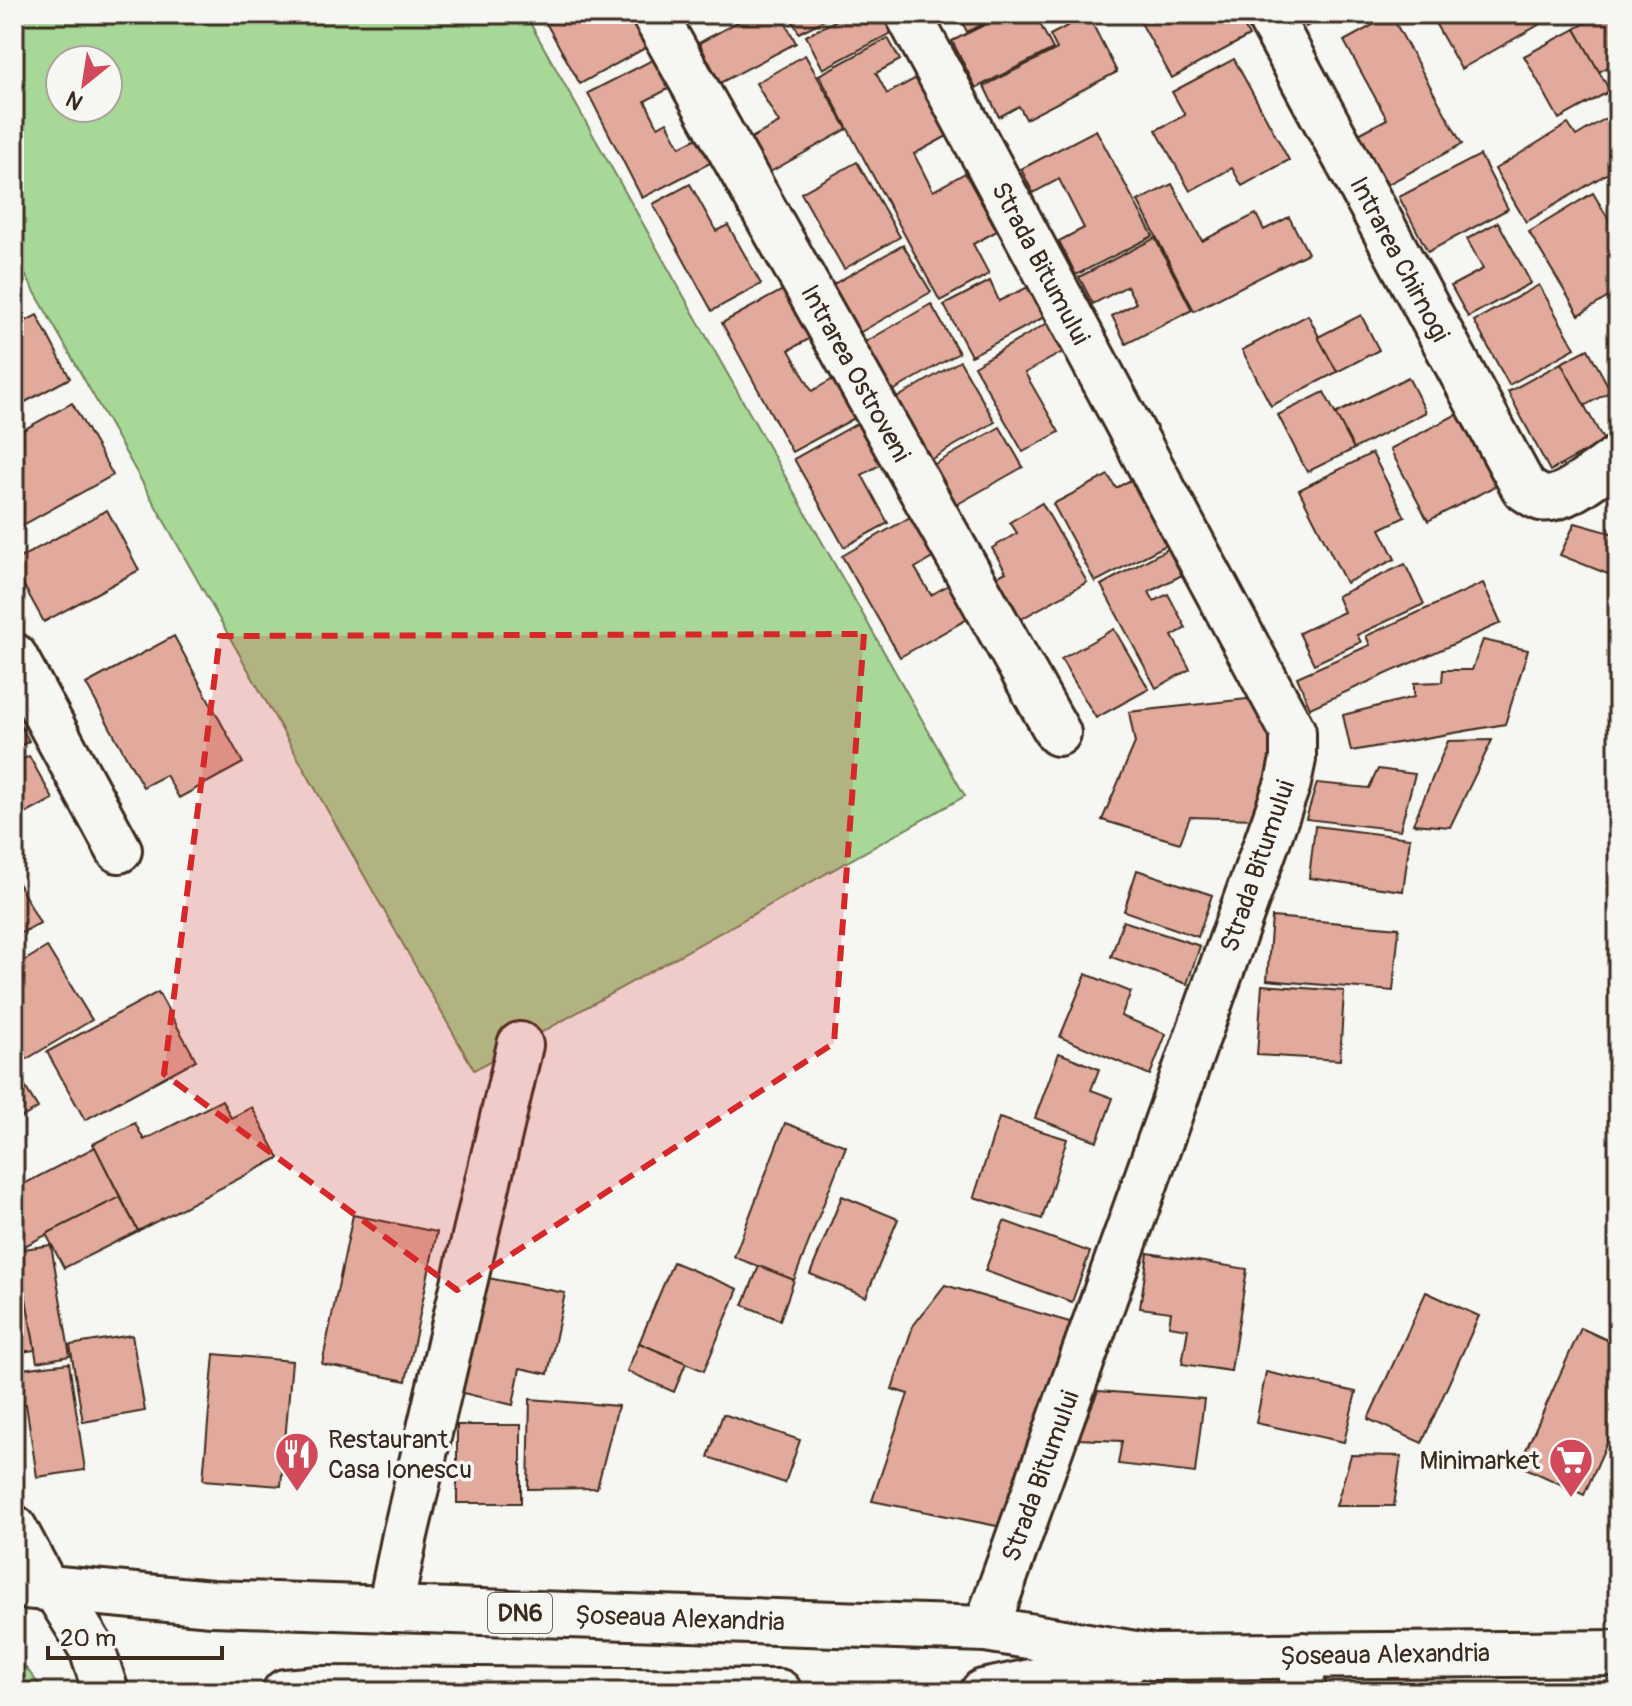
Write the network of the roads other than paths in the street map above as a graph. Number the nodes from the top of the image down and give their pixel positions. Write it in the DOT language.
graph roads {
  1 [pos="654,14"];
  2 [pos="908,14"];
  3 [pos="1268,14"];
  4 [pos="1618,458"];
  5 [pos="14,656"];
  6 [pos="1058,733"];
  7 [pos="119,850"];
  8 [pos="520,1045"];
  9 [pos="14,1528"];
  10 [pos="39,1587"];
  11 [pos="390,1609"];
  12 [pos="986,1629"];
  13 [pos="1618,1653"];
  14 [pos="1153,1657"];
  15 [pos="1302,1673"];
  16 [pos="631,1691"];
  17 [pos="106,1692"];
  18 [pos="285,1692"];
  19 [pos="730,1692"];
  20 [pos="779,1692"];
  21 [pos="983,1692"];
  1 -- 6 [label="street, Intrarea Ostroveni"];
  2 -- 12 [label="street, Strada Bitumului"];
  3 -- 4 [label="street, Intrarea Chirnogi"];
  5 -- 7 [label="street"];
  8 -- 11 [label="street"];
  9 -- 10 [label="street"];
  10 -- 11 [label="street, Șoseaua Alexandria / DN6"];
  10 -- 17 [label="street"];
  11 -- 12 [label="street, Șoseaua Alexandria / DN6"];
  12 -- 14 [label="street, Șoseaua Alexandria / DN6"];
  13 -- 15 [label="street, Șoseaua Alexandria / DN6"];
  14 -- 15 [label="street, Șoseaua Alexandria / DN6"];
  14 -- 21 [label="street, Șoseaua Alexandria / DN6"];
  16 -- 18 [label="street"];
  16 -- 19 [label="street"];
  19 -- 20 [label="street"];
}
